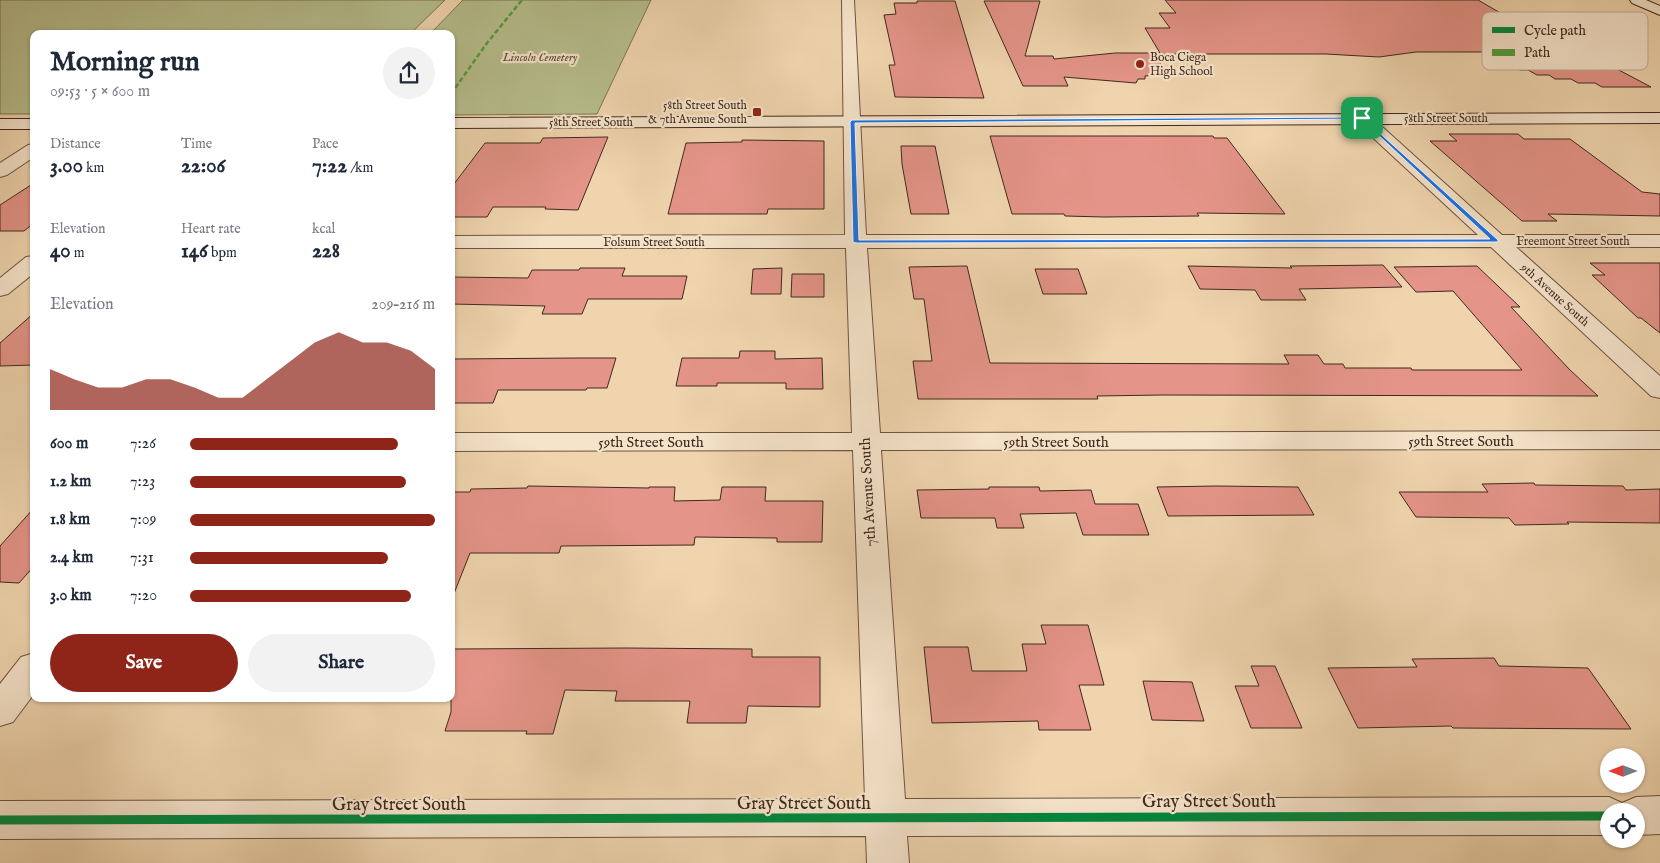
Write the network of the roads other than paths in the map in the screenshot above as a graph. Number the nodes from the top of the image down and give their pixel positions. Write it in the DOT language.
graph roads {
  1 [pos="848,0"];
  2 [pos="1636,0"];
  3 [pos="1658,9"];
  4 [pos="1362,118"];
  5 [pos="1660,118"];
  6 [pos="852,122"];
  7 [pos="0,124"];
  8 [pos="30,124"];
  9 [pos="455,124"];
  10 [pos="30,152"];
  11 [pos="0,172"];
  12 [pos="1496,241"];
  13 [pos="1660,241"];
  14 [pos="455,242"];
  15 [pos="856,242"];
  16 [pos="30,265"];
  17 [pos="0,289"];
  18 [pos="1660,390"];
  19 [pos="1660,440"];
  20 [pos="455,442"];
  21 [pos="865,442"];
  22 [pos="30,672"];
  23 [pos="0,711"];
  24 [pos="1600,816"];
  25 [pos="1645,816"];
  26 [pos="1660,816"];
  27 [pos="886,819"];
  28 [pos="0,820"];
  29 [pos="888,863"];
  1 -- 6 [label="street, 7th Avenue South"];
  2 -- 3 [label="street"];
  4 -- 5 [label="street, 58th Street South"];
  4 -- 6 [label="street, 58th Street South"];
  4 -- 12 [label="street, 9th Avenue South"];
  6 -- 9 [label="street, 58th Street South"];
  6 -- 15 [label="street, 7th Avenue South"];
  7 -- 8 [label="street"];
  10 -- 11 [label="street"];
  12 -- 13 [label="street, Freemont Street South"];
  12 -- 15 [label="street, Freemont Street South"];
  12 -- 18 [label="street, 9th Avenue South"];
  14 -- 15 [label="street, Folsum Street South"];
  15 -- 21 [label="street, 7th Avenue South"];
  16 -- 17 [label="street"];
  19 -- 21 [label="street, 59th Street South"];
  20 -- 21 [label="street, 59th Street South"];
  21 -- 27 [label="street, 7th Avenue South"];
  22 -- 23 [label="street"];
  24 -- 27 [label="street, Gray Street South"];
  25 -- 26 [label="street"];
  27 -- 28 [label="street, Gray Street South"];
  27 -- 29 [label="street, 7th Avenue South"];
}
